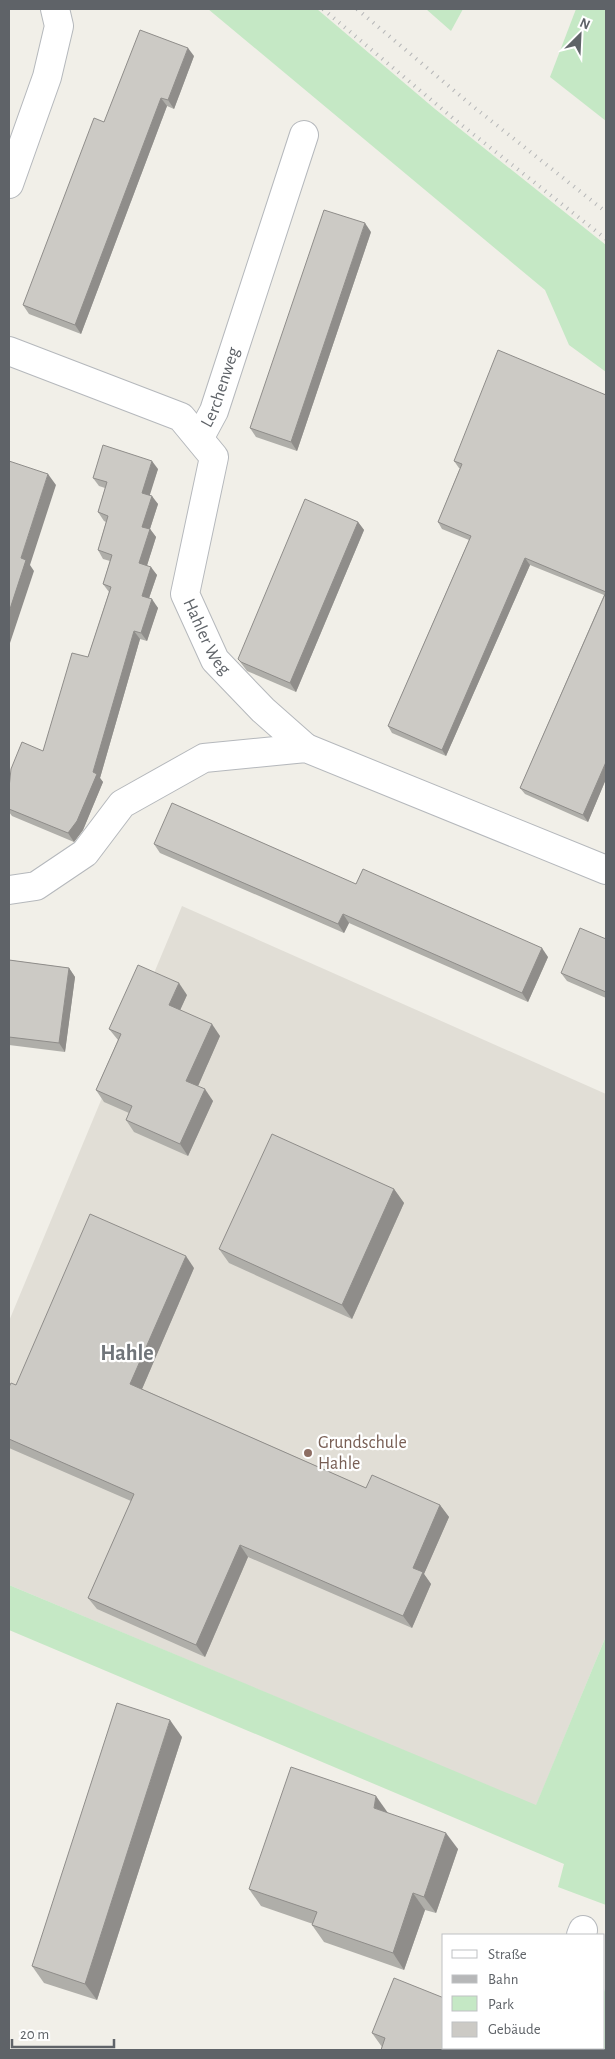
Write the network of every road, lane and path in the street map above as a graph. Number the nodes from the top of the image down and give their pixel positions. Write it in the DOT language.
graph roads {
  1 [pos="55,9"];
  2 [pos="304,135"];
  3 [pos="9,184"];
  4 [pos="9,351"];
  5 [pos="200,437"];
  6 [pos="306,748"];
  7 [pos="606,870"];
  8 [pos="9,890"];
  1 -- 3 [label="street"];
  2 -- 5 [label="street, Lerchenweg"];
  4 -- 5 [label="street, Lerchenweg"];
  5 -- 6 [label="street, Hahler Weg"];
  6 -- 7 [label="street, Hahler Weg"];
  6 -- 8 [label="street, Hahler Weg"];
}
